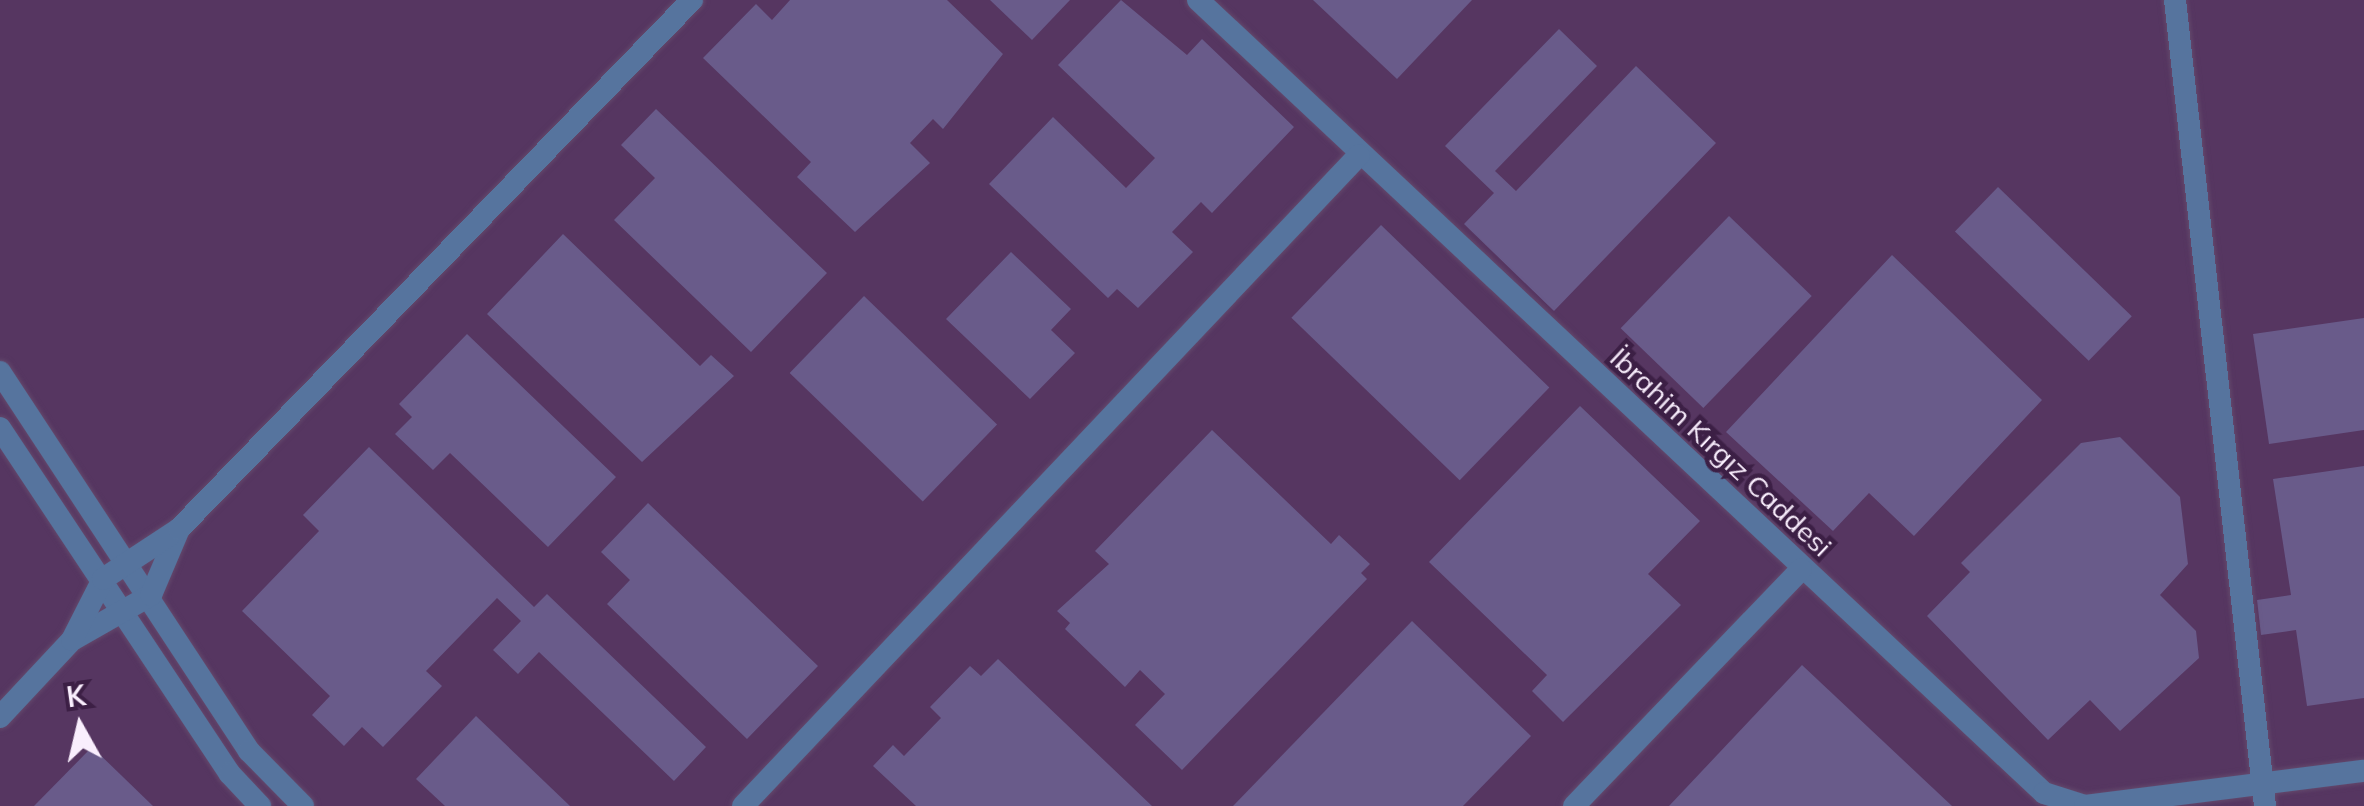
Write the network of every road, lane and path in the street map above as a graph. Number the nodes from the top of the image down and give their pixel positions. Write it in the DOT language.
graph roads {
  1 [pos="692,0"];
  2 [pos="1198,0"];
  3 [pos="2175,0"];
  4 [pos="1360,155"];
  5 [pos="0,372"];
  6 [pos="0,428"];
  7 [pos="180,529"];
  8 [pos="129,560"];
  9 [pos="1801,569"];
  10 [pos="103,579"];
  11 [pos="151,595"];
  12 [pos="126,613"];
  13 [pos="72,640"];
  14 [pos="0,717"];
  15 [pos="2364,772"];
  16 [pos="2264,796"];
  17 [pos="260,806"];
  18 [pos="303,806"];
  19 [pos="743,806"];
  20 [pos="1574,806"];
  1 -- 7 [label="street"];
  2 -- 4 [label="street, İbrahim Kırgız Caddesi"];
  3 -- 16 [label="street"];
  4 -- 9 [label="street, İbrahim Kırgız Caddesi"];
  4 -- 19 [label="street"];
  5 -- 8 [label="street"];
  6 -- 10 [label="street"];
  7 -- 8 [label="street"];
  7 -- 11 [label="street"];
  8 -- 10 [label="street"];
  8 -- 11 [label="street"];
  9 -- 16 [label="street, İbrahim Kırgız Caddesi"];
  9 -- 20 [label="street"];
  10 -- 12 [label="street"];
  10 -- 13 [label="street"];
  11 -- 12 [label="street"];
  11 -- 18 [label="street"];
  12 -- 13 [label="street"];
  12 -- 17 [label="street"];
  13 -- 14 [label="street"];
  15 -- 16 [label="street, İbrahim Kırgız Caddesi"];
}
